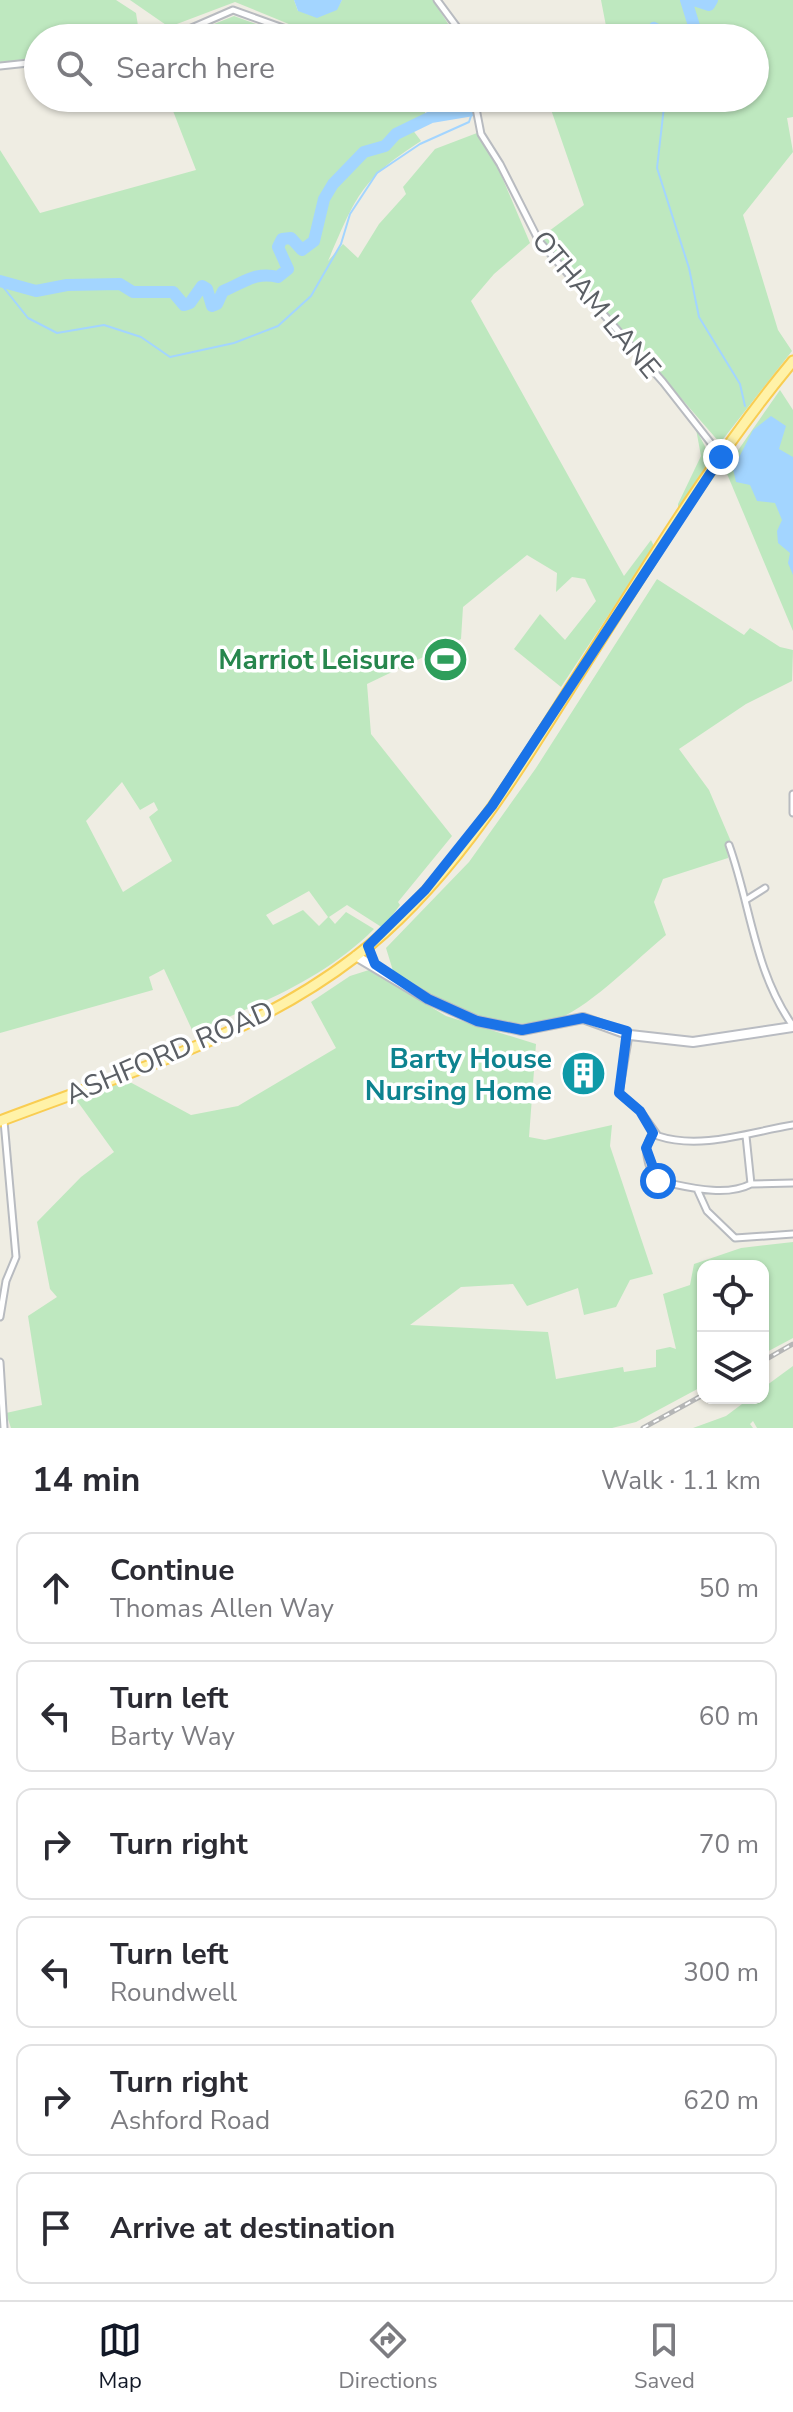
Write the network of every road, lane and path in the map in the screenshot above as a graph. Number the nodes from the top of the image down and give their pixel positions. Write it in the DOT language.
graph roads {
  1 [pos="437,0"];
  2 [pos="201,24"];
  3 [pos="272,24"];
  4 [pos="455,24"];
  5 [pos="24,63"];
  6 [pos="0,66"];
  7 [pos="476,112"];
  8 [pos="793,361"];
  9 [pos="721,457"];
  10 [pos="793,794"];
  11 [pos="793,813"];
  12 [pos="729,845"];
  13 [pos="765,888"];
  14 [pos="746,900"];
  15 [pos="368,946"];
  16 [pos="356,956"];
  17 [pos="375,964"];
  18 [pos="793,1027"];
  19 [pos="630,1035"];
  20 [pos="2,1120"];
  21 [pos="793,1125"];
  22 [pos="653,1133"];
  23 [pos="746,1136"];
  24 [pos="793,1183"];
  25 [pos="751,1184"];
  26 [pos="697,1189"];
  27 [pos="793,1234"];
  28 [pos="0,1317"];
  29 [pos="0,1362"];
  30 [pos="4,1428"];
  1 -- 4 [label="street"];
  2 -- 3 [label="street"];
  5 -- 6 [label="street"];
  7 -- 9 [label="street, OTHAM LANE"];
  8 -- 9 [label="main road, ASHFORD ROAD"];
  9 -- 15 [label="main road, ASHFORD ROAD"];
  10 -- 11 [label="street"];
  12 -- 14 [label="street"];
  13 -- 14 [label="street"];
  14 -- 18 [label="street"];
  15 -- 16 [label="main road, ASHFORD ROAD"];
  15 -- 17 [label="street"];
  16 -- 17 [label="street"];
  16 -- 20 [label="main road, ASHFORD ROAD"];
  17 -- 19 [label="street"];
  18 -- 19 [label="street"];
  19 -- 22 [label="street"];
  20 -- 28 [label="street"];
  21 -- 23 [label="street"];
  22 -- 23 [label="street"];
  22 -- 26 [label="street"];
  23 -- 25 [label="street"];
  24 -- 25 [label="street"];
  25 -- 26 [label="street"];
  26 -- 27 [label="street"];
  29 -- 30 [label="street"];
}
